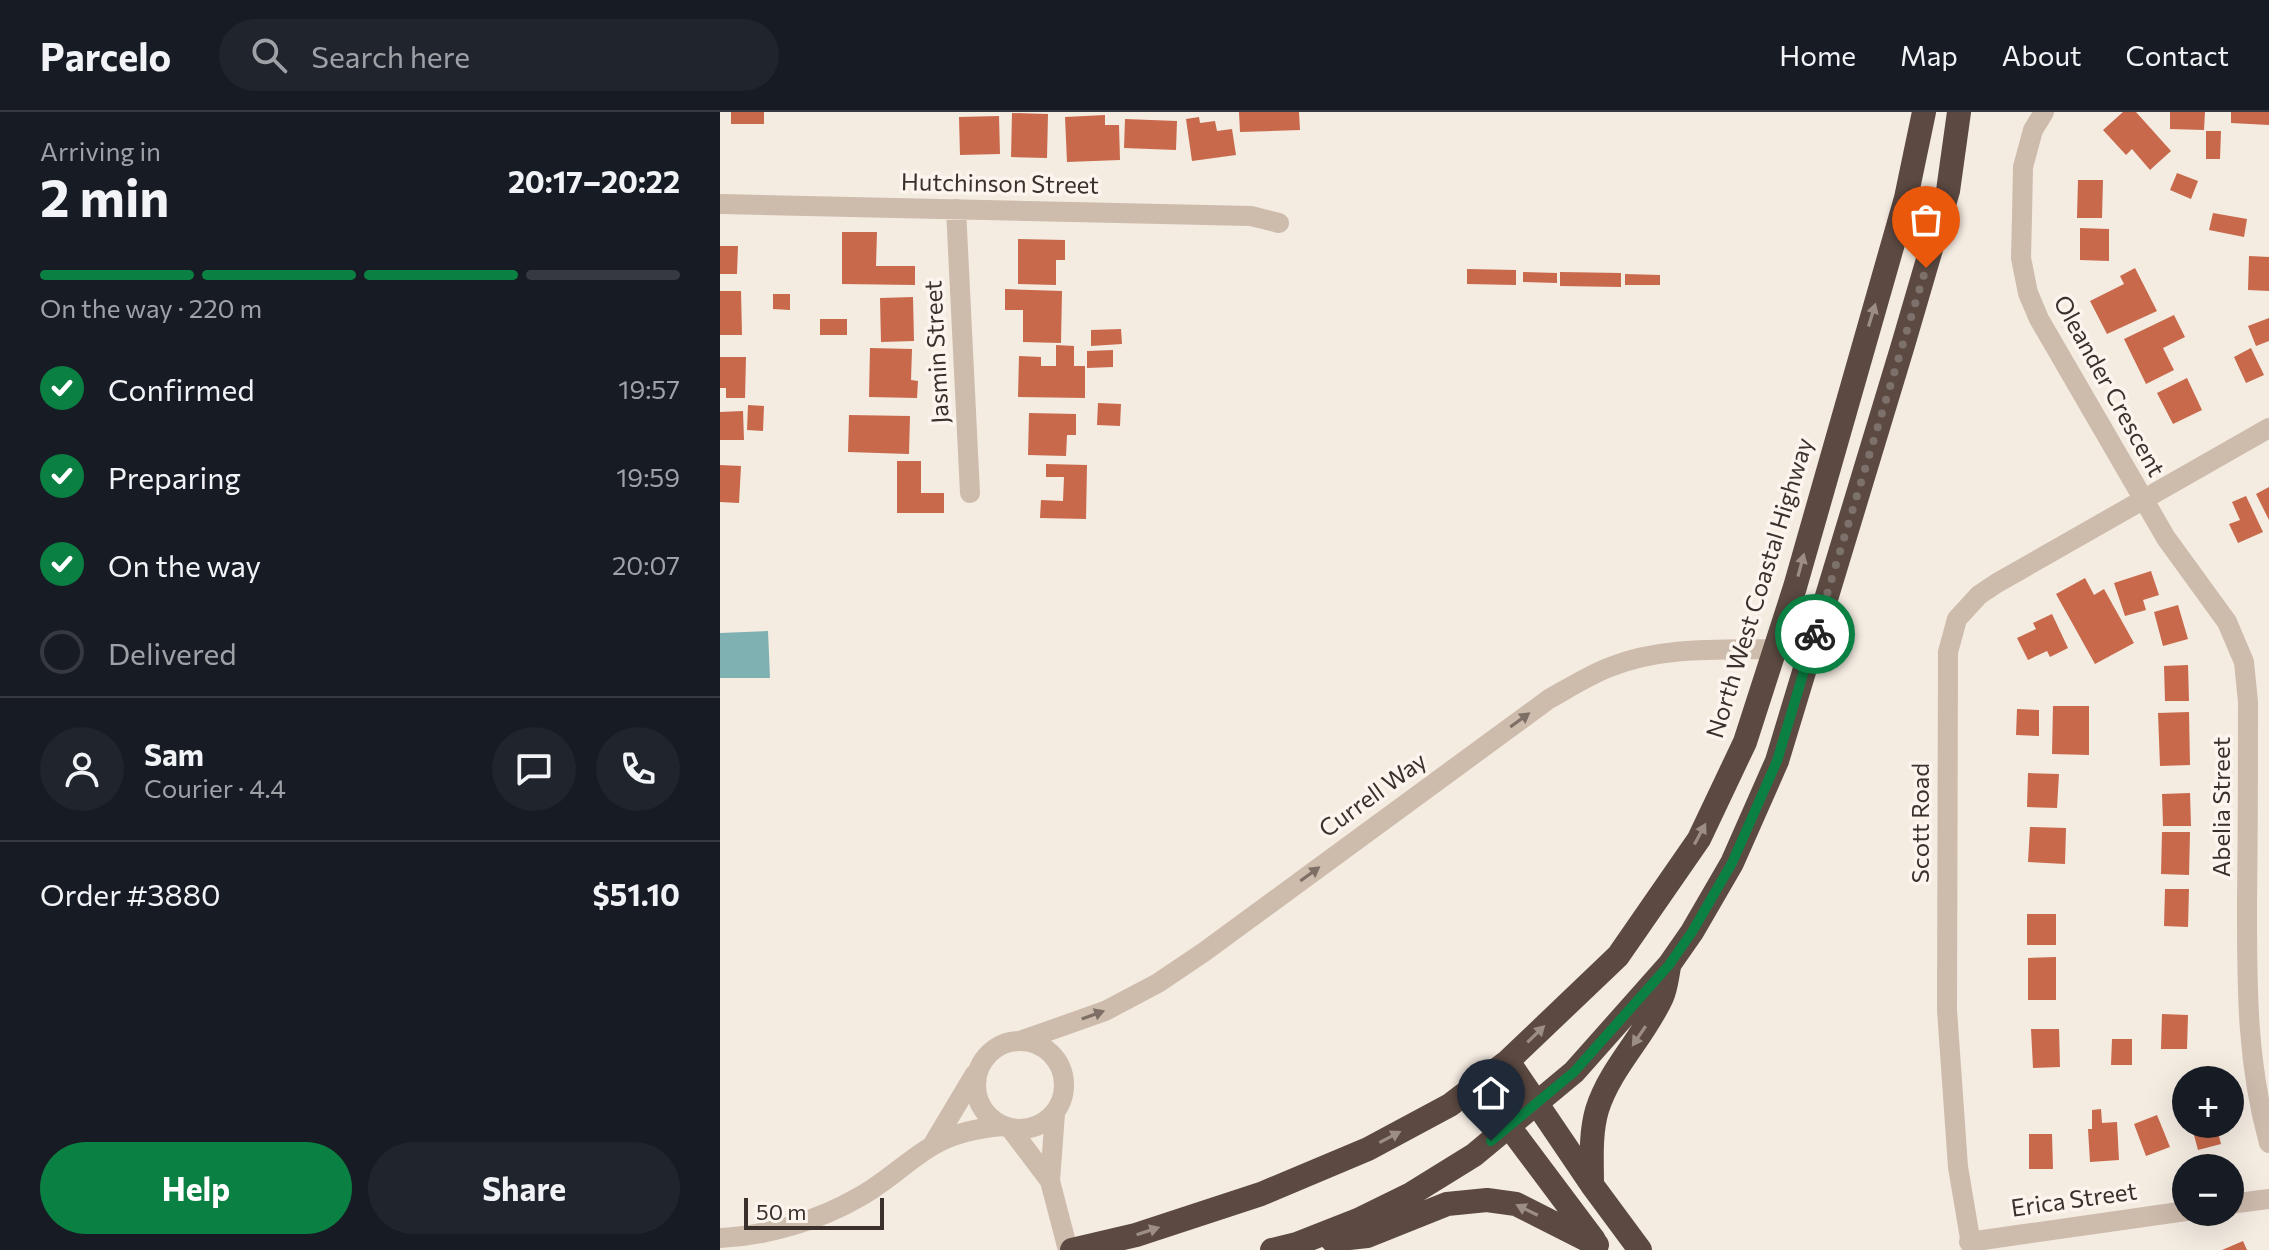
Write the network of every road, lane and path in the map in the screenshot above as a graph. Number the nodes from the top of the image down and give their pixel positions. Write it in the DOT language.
graph roads {
  1 [pos="1924,112"];
  2 [pos="1959,112"];
  3 [pos="2044,112"];
  4 [pos="720,204"];
  5 [pos="956,209"];
  6 [pos="1279,223"];
  7 [pos="2269,428"];
  8 [pos="970,493"];
  9 [pos="2143,500"];
  10 [pos="1776,649"];
  11 [pos="1669,965"];
  12 [pos="1020,1041"];
  13 [pos="1508,1061"];
  14 [pos="979,1067"];
  15 [pos="1478,1085"];
  16 [pos="1538,1104"];
  17 [pos="1055,1113"];
  18 [pos="1006,1127"];
  19 [pos="1509,1127"];
  20 [pos="2269,1143"];
  21 [pos="932,1146"];
  22 [pos="1050,1181"];
  23 [pos="1592,1185"];
  24 [pos="2269,1199"];
  25 [pos="2244,1202"];
  26 [pos="2172,1213"];
  27 [pos="720,1238"];
  28 [pos="1297,1244"];
  29 [pos="1970,1246"];
  30 [pos="1599,1247"];
  31 [pos="1070,1250"];
  32 [pos="1272,1250"];
  33 [pos="1640,1250"];
  10 -- 1 [label="highway, North West Coastal Highway, one-way"];
  2 -- 11 [label="highway"];
  3 -- 9 [label="street, Oleander Crescent"];
  4 -- 5 [label="street, Hutchinson Street"];
  5 -- 6 [label="street, Hutchinson Street"];
  5 -- 8 [label="street, Jasmin Street"];
  7 -- 9 [label="street, Scott Road"];
  9 -- 20 [label="street, Abelia Street"];
  9 -- 29 [label="street, Scott Road"];
  12 -- 10 [label="street, Currell Way, one-way"];
  13 -- 10 [label="highway, North West Coastal Highway, one-way"];
  11 -- 16 [label="highway"];
  11 -- 23 [label="highway, one-way"];
  12 -- 14 [label="street"];
  12 -- 17 [label="street"];
  13 -- 15 [label="highway, North West Coastal Highway"];
  13 -- 16 [label="highway"];
  14 -- 18 [label="street"];
  14 -- 21 [label="street"];
  15 -- 19 [label="highway"];
  31 -- 15 [label="highway, North West Coastal Highway, one-way"];
  16 -- 19 [label="highway"];
  16 -- 23 [label="highway"];
  17 -- 18 [label="street"];
  17 -- 22 [label="street"];
  18 -- 21 [label="street"];
  18 -- 22 [label="street"];
  19 -- 28 [label="highway"];
  19 -- 30 [label="highway"];
  21 -- 27 [label="street"];
  22 -- 31 [label="street"];
  23 -- 33 [label="highway"];
  24 -- 25 [label="street"];
  26 -- 29 [label="street, Erica Street"];
  30 -- 28 [label="highway, one-way"];
  28 -- 32 [label="highway"];
}
